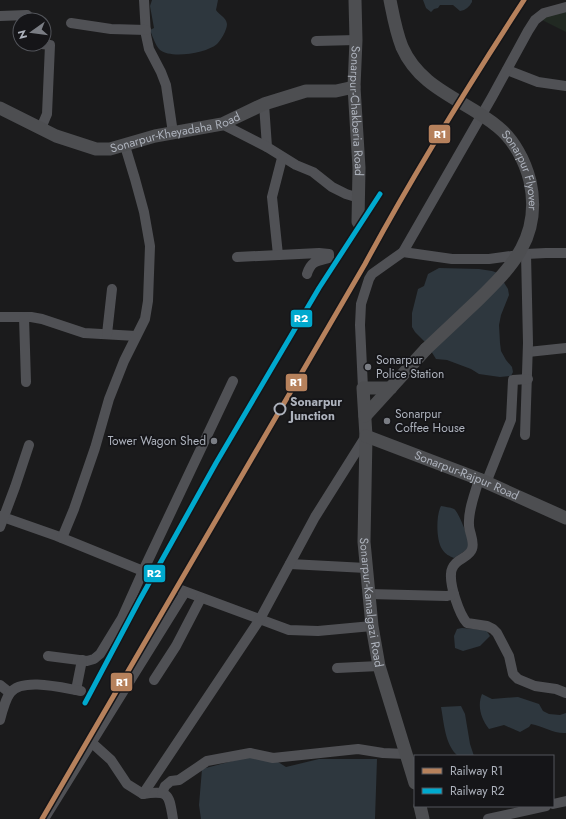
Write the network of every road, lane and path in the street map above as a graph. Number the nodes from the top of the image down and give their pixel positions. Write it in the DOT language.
graph roads {
  1 [pos="144,0"];
  2 [pos="355,0"];
  3 [pos="390,0"];
  4 [pos="566,7"];
  5 [pos="0,16"];
  6 [pos="12,16"];
  7 [pos="71,23"];
  8 [pos="146,30"];
  9 [pos="356,40"];
  10 [pos="316,41"];
  11 [pos="50,52"];
  12 [pos="507,70"];
  13 [pos="566,86"];
  14 [pos="354,87"];
  15 [pos="264,104"];
  16 [pos="0,108"];
  17 [pos="222,124"];
  18 [pos="41,128"];
  19 [pos="173,133"];
  20 [pos="125,146"];
  21 [pos="267,147"];
  22 [pos="282,158"];
  23 [pos="359,198"];
  24 [pos="358,222"];
  25 [pos="403,252"];
  26 [pos="566,253"];
  27 [pos="526,254"];
  28 [pos="278,255"];
  29 [pos="237,257"];
  30 [pos="307,274"];
  31 [pos="112,289"];
  32 [pos="0,317"];
  33 [pos="24,317"];
  34 [pos="107,334"];
  35 [pos="136,336"];
  36 [pos="566,348"];
  37 [pos="528,352"];
  38 [pos="528,379"];
  39 [pos="232,381"];
  40 [pos="26,382"];
  41 [pos="363,388"];
  42 [pos="391,388"];
  43 [pos="365,416"];
  44 [pos="525,435"];
  45 [pos="366,436"];
  46 [pos="29,445"];
  47 [pos="483,481"];
  48 [pos="566,517"];
  49 [pos="1,520"];
  50 [pos="62,538"];
  51 [pos="290,564"];
  52 [pos="366,568"];
  53 [pos="143,571"];
  54 [pos="369,594"];
  55 [pos="454,594"];
  56 [pos="201,598"];
  57 [pos="260,620"];
  58 [pos="372,626"];
  59 [pos="48,656"];
  60 [pos="82,660"];
  61 [pos="379,666"];
  62 [pos="337,668"];
  63 [pos="154,680"];
  64 [pos="0,685"];
  65 [pos="10,693"];
  66 [pos="566,693"];
  67 [pos="0,717"];
  68 [pos="91,742"];
  69 [pos="406,754"];
  70 [pos="414,780"];
  71 [pos="162,793"];
  72 [pos="143,794"];
  73 [pos="566,801"];
  74 [pos="554,804"];
  75 [pos="420,807"];
  76 [pos="542,807"];
  77 [pos="44,819"];
  78 [pos="173,819"];
  79 [pos="423,819"];
  80 [pos="488,819"];
  1 -- 8 [label="street"];
  2 -- 9 [label="main road, Sonarpur-Chakberia Road"];
  3 -- 42 [label="main road, Sonarpur Flyover, bridge"];
  4 -- 12 [label="street"];
  5 -- 6 [label="street"];
  7 -- 8 [label="street"];
  8 -- 19 [label="street"];
  9 -- 10 [label="street"];
  9 -- 14 [label="main road, Sonarpur-Chakberia Road"];
  11 -- 18 [label="street"];
  12 -- 13 [label="street"];
  12 -- 25 [label="street"];
  14 -- 15 [label="main road, Sonarpur-Kheyadaha Road"];
  14 -- 23 [label="main road, Sonarpur-Chakberia Road"];
  15 -- 17 [label="main road, Sonarpur-Kheyadaha Road"];
  15 -- 21 [label="street"];
  16 -- 18 [label="main road, Sonarpur-Kheyadaha Road"];
  17 -- 19 [label="main road, Sonarpur-Kheyadaha Road"];
  17 -- 21 [label="street"];
  18 -- 20 [label="main road, Sonarpur-Kheyadaha Road"];
  19 -- 20 [label="main road, Sonarpur-Kheyadaha Road"];
  20 -- 35 [label="street"];
  21 -- 22 [label="street"];
  22 -- 23 [label="street"];
  22 -- 28 [label="street"];
  23 -- 24 [label="main road, Sonarpur-Chakberia Road"];
  25 -- 27 [label="street"];
  25 -- 41 [label="street"];
  26 -- 27 [label="street"];
  27 -- 37 [label="street"];
  28 -- 29 [label="street"];
  28 -- 30 [label="street"];
  31 -- 34 [label="street"];
  32 -- 33 [label="street"];
  33 -- 34 [label="street"];
  33 -- 40 [label="street"];
  34 -- 35 [label="street"];
  35 -- 50 [label="street"];
  36 -- 37 [label="street"];
  37 -- 38 [label="street"];
  38 -- 44 [label="street"];
  38 -- 47 [label="street"];
  39 -- 53 [label="street"];
  41 -- 42 [label="main road"];
  41 -- 43 [label="main road"];
  42 -- 43 [label="main road, Sonarpur Flyover"];
  43 -- 45 [label="main road, Sonarpur-Kamalgazi Road"];
  45 -- 47 [label="main road, Sonarpur-Rajpur Road"];
  45 -- 51 [label="street"];
  45 -- 52 [label="main road, Sonarpur-Kamalgazi Road"];
  46 -- 49 [label="street"];
  47 -- 48 [label="main road, Sonarpur-Rajpur Road"];
  47 -- 55 [label="street"];
  49 -- 50 [label="street"];
  50 -- 53 [label="street"];
  51 -- 52 [label="street"];
  51 -- 57 [label="street"];
  52 -- 54 [label="main road, Sonarpur-Kamalgazi Road"];
  53 -- 60 [label="street"];
  54 -- 55 [label="street"];
  54 -- 58 [label="main road, Sonarpur-Kamalgazi Road"];
  55 -- 66 [label="street"];
  56 -- 57 [label="street"];
  56 -- 63 [label="street"];
  56 -- 68 [label="street"];
  57 -- 58 [label="street"];
  57 -- 72 [label="street"];
  58 -- 61 [label="main road, Sonarpur-Kamalgazi Road"];
  59 -- 60 [label="street"];
  60 -- 65 [label="street"];
  61 -- 62 [label="street"];
  61 -- 69 [label="main road, Sonarpur-Kamalgazi Road"];
  64 -- 65 [label="street"];
  65 -- 67 [label="street"];
  68 -- 72 [label="street"];
  68 -- 77 [label="street"];
  69 -- 70 [label="main road, Sonarpur-Kamalgazi Road"];
  69 -- 71 [label="street"];
  71 -- 72 [label="street"];
  71 -- 78 [label="street"];
  73 -- 74 [label="street"];
  75 -- 79 [label="main road"];
  76 -- 80 [label="street"];
}
